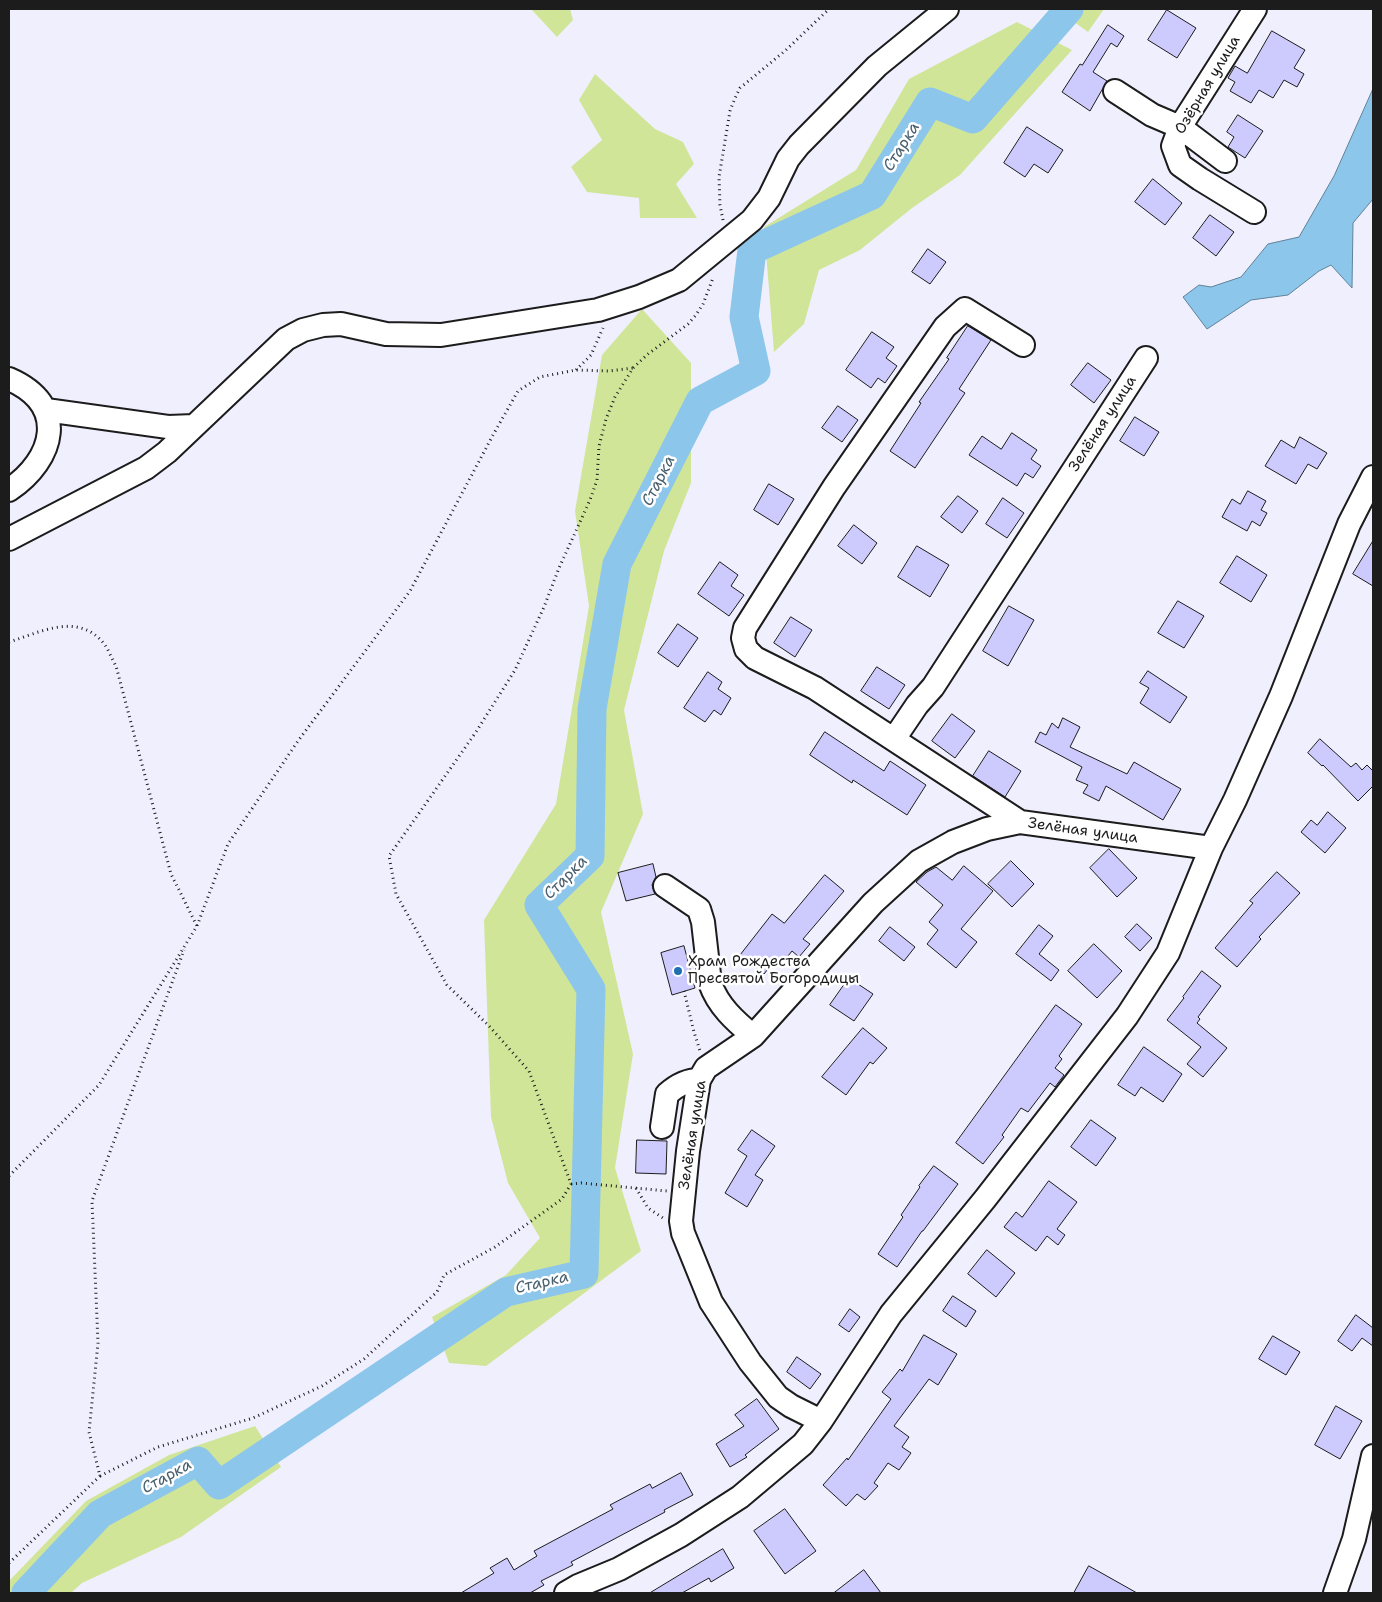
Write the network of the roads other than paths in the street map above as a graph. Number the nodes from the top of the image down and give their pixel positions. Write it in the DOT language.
graph roads {
  1 [pos="948,9"];
  2 [pos="1255,9"];
  3 [pos="1116,91"];
  4 [pos="1180,127"];
  5 [pos="1225,160"];
  6 [pos="1254,212"];
  7 [pos="1023,345"];
  8 [pos="1146,358"];
  9 [pos="9,379"];
  10 [pos="46,410"];
  11 [pos="194,426"];
  12 [pos="1373,476"];
  13 [pos="9,490"];
  14 [pos="9,539"];
  15 [pos="894,739"];
  16 [pos="1020,822"];
  17 [pos="1211,848"];
  18 [pos="665,886"];
  19 [pos="753,1036"];
  20 [pos="702,1074"];
  21 [pos="662,1127"];
  22 [pos="821,1421"];
  23 [pos="1373,1456"];
  24 [pos="566,1593"];
  25 [pos="1335,1593"];
  1 -- 11 [label="street"];
  2 -- 4 [label="street, Озёрная улица"];
  3 -- 4 [label="street"];
  4 -- 5 [label="street"];
  4 -- 6 [label="street, Озёрная улица"];
  7 -- 15 [label="street"];
  8 -- 15 [label="street, Зелёная улица"];
  9 -- 10 [label="street"];
  10 -- 11 [label="street"];
  10 -- 13 [label="street"];
  11 -- 14 [label="street"];
  12 -- 17 [label="street"];
  15 -- 16 [label="street"];
  16 -- 17 [label="street, Зелёная улица"];
  16 -- 19 [label="street, Зелёная улица"];
  17 -- 22 [label="street"];
  18 -- 19 [label="street"];
  19 -- 20 [label="street, Зелёная улица"];
  20 -- 21 [label="street"];
  20 -- 22 [label="street, Зелёная улица"];
  22 -- 24 [label="street"];
  23 -- 25 [label="street"];
}
